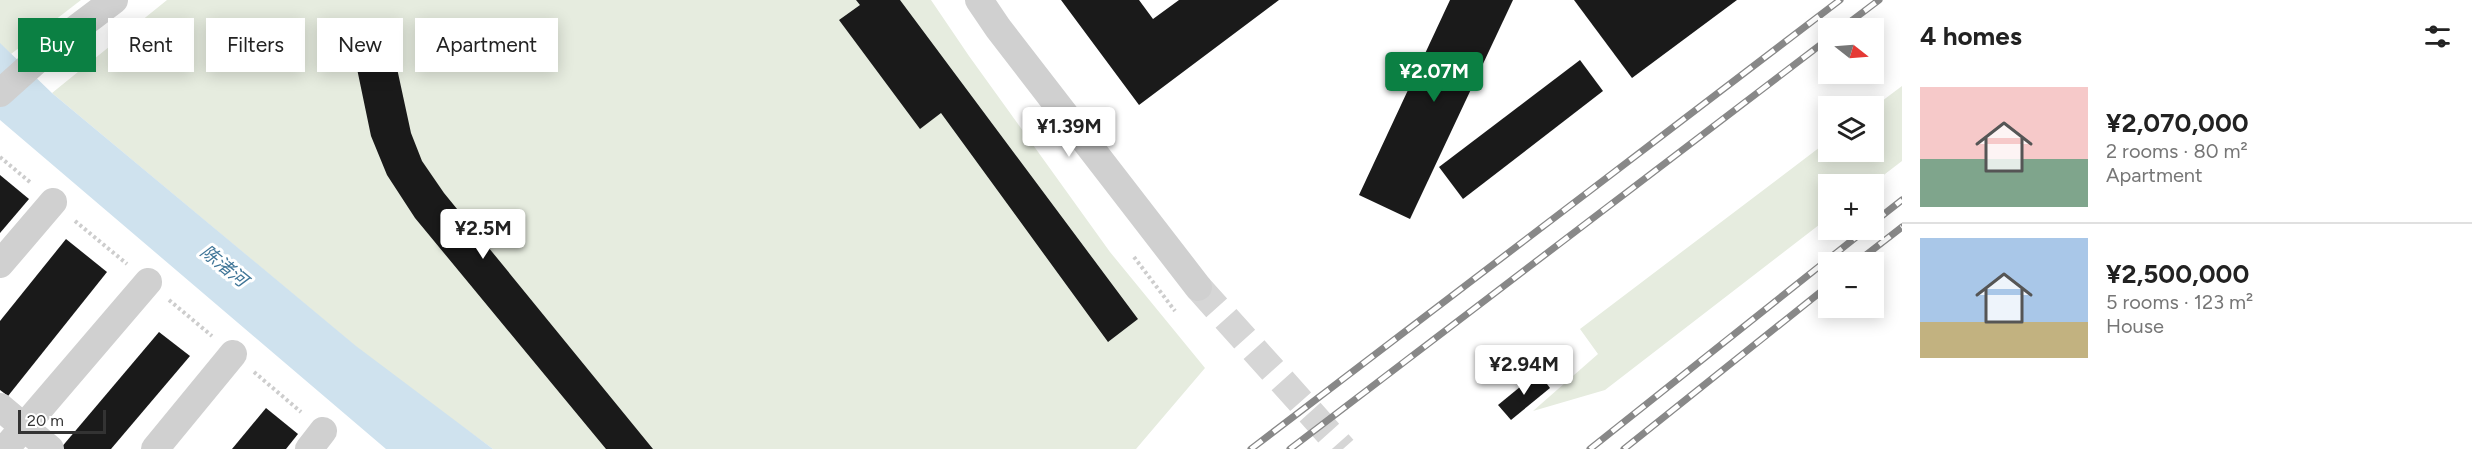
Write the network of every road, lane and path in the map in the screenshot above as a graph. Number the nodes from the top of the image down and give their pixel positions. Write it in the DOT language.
graph roads {
  1 [pos="114,0"];
  2 [pos="980,0"];
  3 [pos="0,93"];
  4 [pos="0,157"];
  5 [pos="53,202"];
  6 [pos="0,264"];
  7 [pos="148,282"];
  8 [pos="1198,287"];
  9 [pos="233,354"];
  10 [pos="0,407"];
  11 [pos="24,427"];
  12 [pos="316,440"];
  13 [pos="5,449"];
  14 [pos="50,449"];
  15 [pos="155,449"];
  1 -- 3 [label="street"];
  2 -- 8 [label="street"];
  4 -- 5 [label="path"];
  5 -- 6 [label="street"];
  5 -- 7 [label="path"];
  7 -- 9 [label="path"];
  7 -- 11 [label="street"];
  9 -- 12 [label="path"];
  9 -- 15 [label="street"];
  10 -- 11 [label="street"];
  11 -- 13 [label="street"];
  11 -- 14 [label="street"];
}
